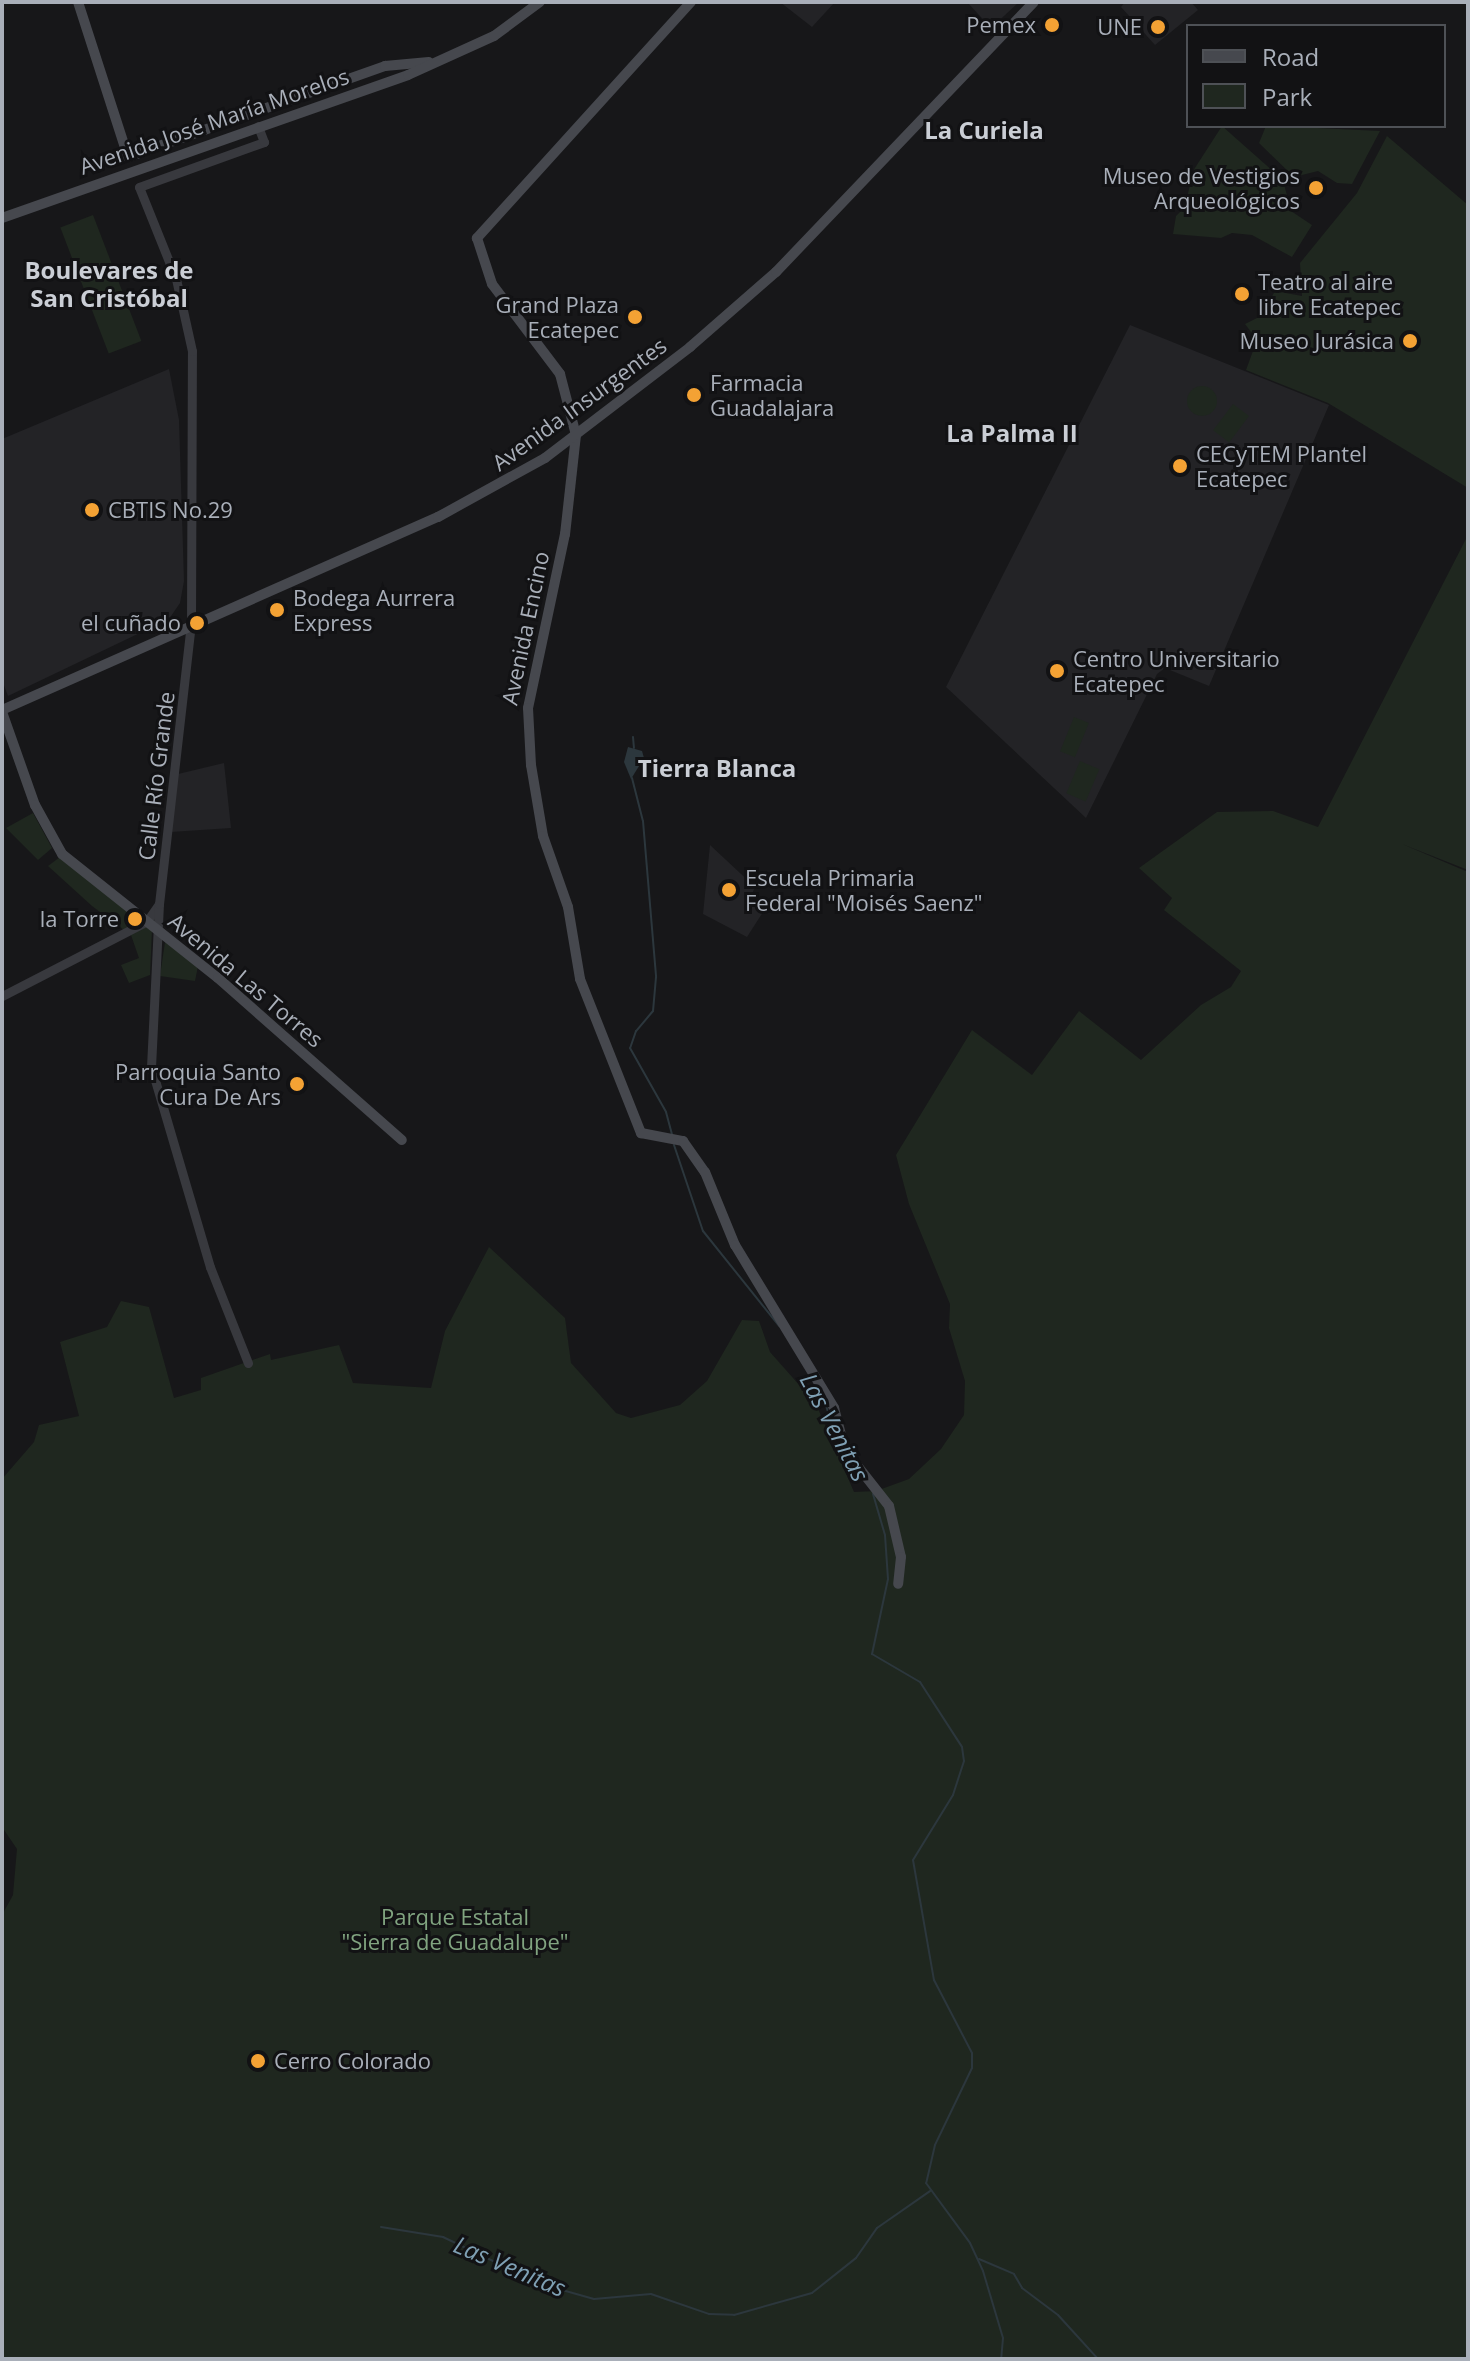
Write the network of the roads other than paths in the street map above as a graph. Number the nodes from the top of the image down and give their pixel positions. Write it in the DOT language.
graph roads {
  1 [pos="78,2"];
  2 [pos="540,2"];
  3 [pos="691,2"];
  4 [pos="1034,2"];
  5 [pos="439,61"];
  6 [pos="258,126"];
  7 [pos="170,143"];
  8 [pos="134,169"];
  9 [pos="2,218"];
  10 [pos="576,435"];
  11 [pos="191,623"];
  12 [pos="2,711"];
  13 [pos="159,904"];
  14 [pos="147,921"];
  15 [pos="159,933"];
  16 [pos="2,996"];
  17 [pos="402,1140"];
  18 [pos="248,1363"];
  19 [pos="898,1584"];
  1 -- 7 [label="main road, Avenida José María Morelos"];
  2 -- 5 [label="main road, Avenida José María Morelos"];
  3 -- 10 [label="main road, Avenida Encino"];
  4 -- 10 [label="main road, Avenida Insurgentes"];
  5 -- 6 [label="main road, Avenida José María Morelos"];
  5 -- 7 [label="main road, Avenida José María Morelos"];
  6 -- 8 [label="main road, Avenida José María Morelos"];
  6 -- 11 [label="street, Calle Río Grande"];
  7 -- 8 [label="main road"];
  8 -- 9 [label="main road, Avenida José María Morelos"];
  10 -- 11 [label="main road, Avenida Insurgentes"];
  10 -- 19 [label="main road, Avenida Encino"];
  11 -- 12 [label="main road, Avenida Insurgentes"];
  11 -- 13 [label="street, Calle Río Grande"];
  12 -- 14 [label="main road, Avenida Las Torres"];
  13 -- 14 [label="street"];
  13 -- 15 [label="street, Calle Río Grande"];
  14 -- 15 [label="main road, Avenida Las Torres"];
  14 -- 16 [label="street"];
  15 -- 17 [label="main road, Avenida Las Torres"];
  15 -- 18 [label="street, Calle Río Grande"];
}
